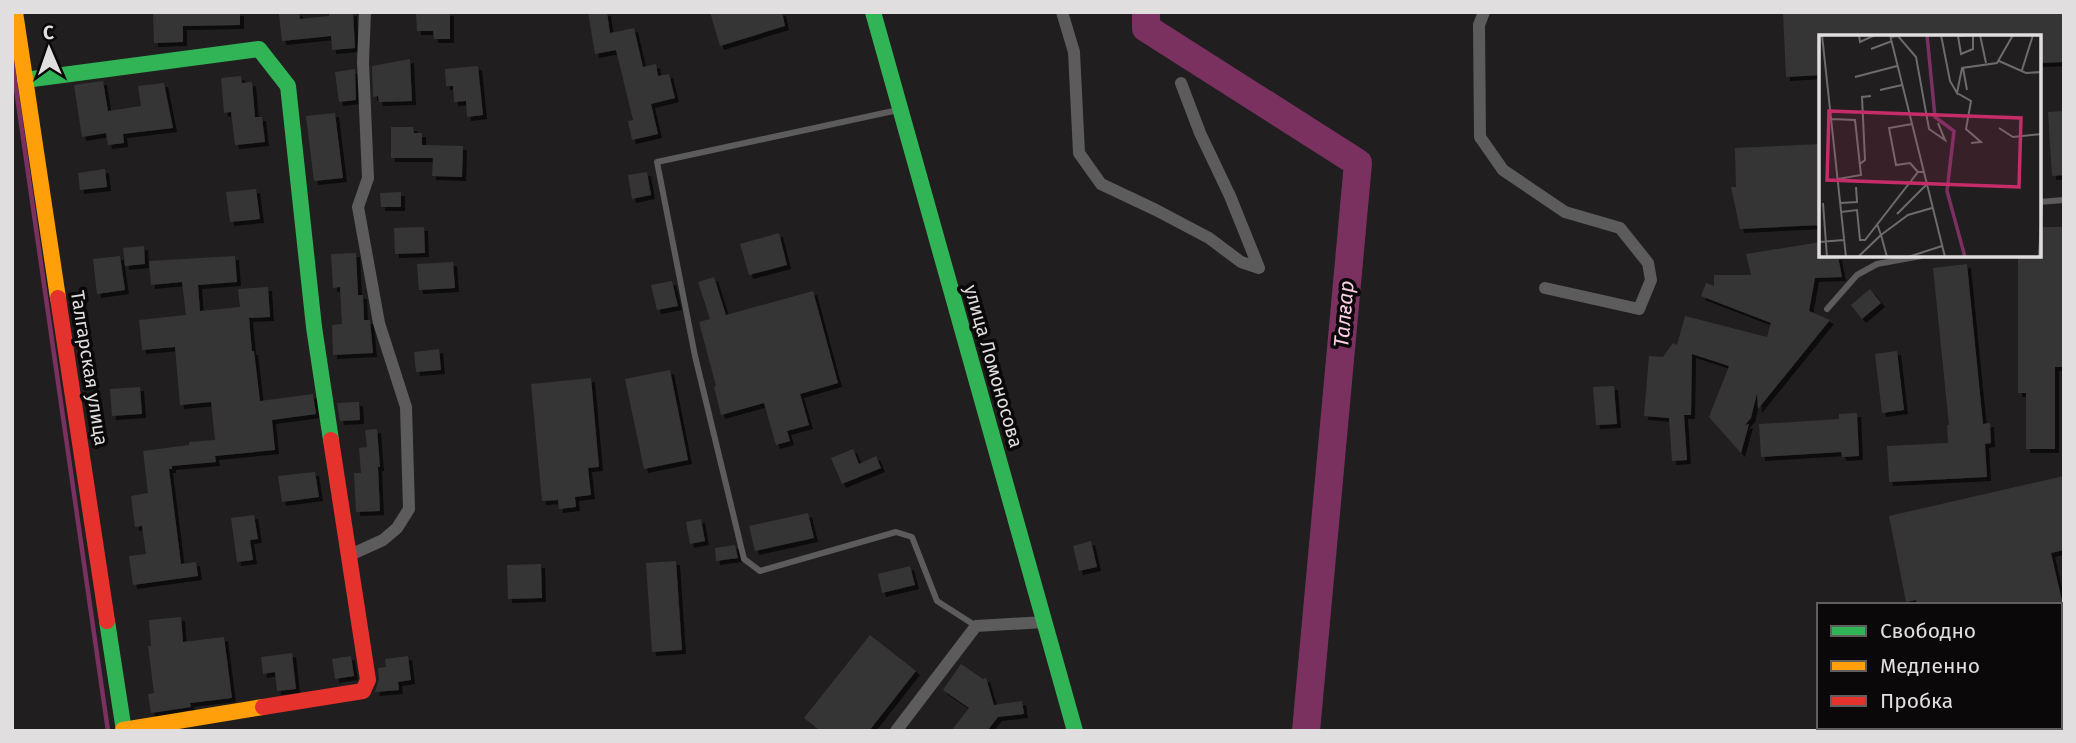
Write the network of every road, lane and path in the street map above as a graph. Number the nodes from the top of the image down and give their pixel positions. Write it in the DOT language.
graph roads {
  1 [pos="15,12"];
  2 [pos="365,12"];
  3 [pos="873,12"];
  4 [pos="1062,12"];
  5 [pos="1484,12"];
  6 [pos="25,80"];
  7 [pos="1181,83"];
  8 [pos="900,109"];
  9 [pos="2064,200"];
  10 [pos="2041,202"];
  11 [pos="1916,257"];
  12 [pos="1545,288"];
  13 [pos="1826,310"];
  14 [pos="350,555"];
  15 [pos="1044,622"];
  16 [pos="976,626"];
  17 [pos="123,730"];
  18 [pos="895,731"];
  19 [pos="1075,731"];
  1 -- 6 [label="street, Талгарская улица"];
  2 -- 14 [label="street"];
  3 -- 8 [label="street, улица Ломоносова"];
  4 -- 7 [label="street"];
  5 -- 12 [label="street"];
  6 -- 14 [label="street"];
  6 -- 17 [label="street, Талгарская улица"];
  8 -- 15 [label="street, улица Ломоносова"];
  8 -- 16 [label="lane"];
  9 -- 10 [label="lane"];
  11 -- 13 [label="lane"];
  14 -- 17 [label="street"];
  15 -- 16 [label="street"];
  15 -- 19 [label="street, улица Ломоносова"];
  16 -- 18 [label="street"];
}
